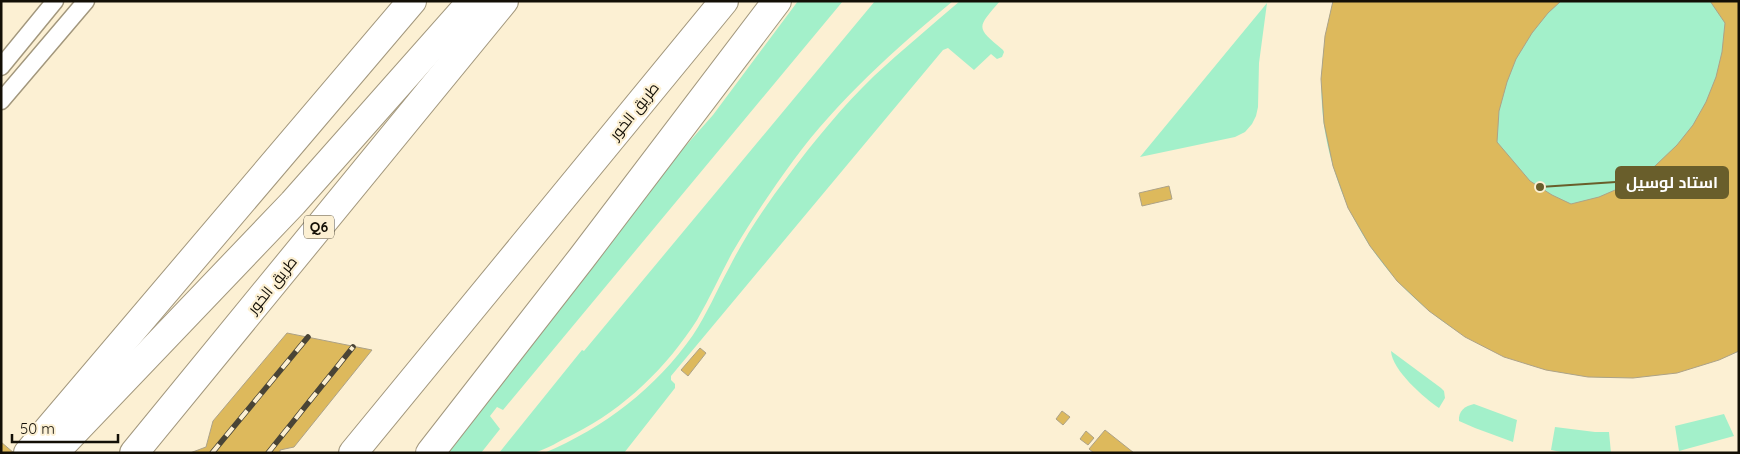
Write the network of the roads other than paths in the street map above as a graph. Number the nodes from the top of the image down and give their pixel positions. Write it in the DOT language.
graph roads {
  1 [pos="55,1"];
  2 [pos="86,1"];
  3 [pos="412,1"];
  4 [pos="472,1"];
  5 [pos="504,1"];
  6 [pos="724,1"];
  7 [pos="777,1"];
  8 [pos="1,68"];
  9 [pos="1,101"];
  10 [pos="28,453"];
  11 [pos="54,453"];
  12 [pos="134,453"];
  13 [pos="354,453"];
  14 [pos="430,453"];
  1 -- 8 [label="street"];
  2 -- 9 [label="street"];
  3 -- 10 [label="highway"];
  4 -- 11 [label="highway"];
  5 -- 12 [label="highway, طريق الخور / Q6"];
  6 -- 13 [label="highway, طريق الخور"];
  7 -- 14 [label="highway"];
}
